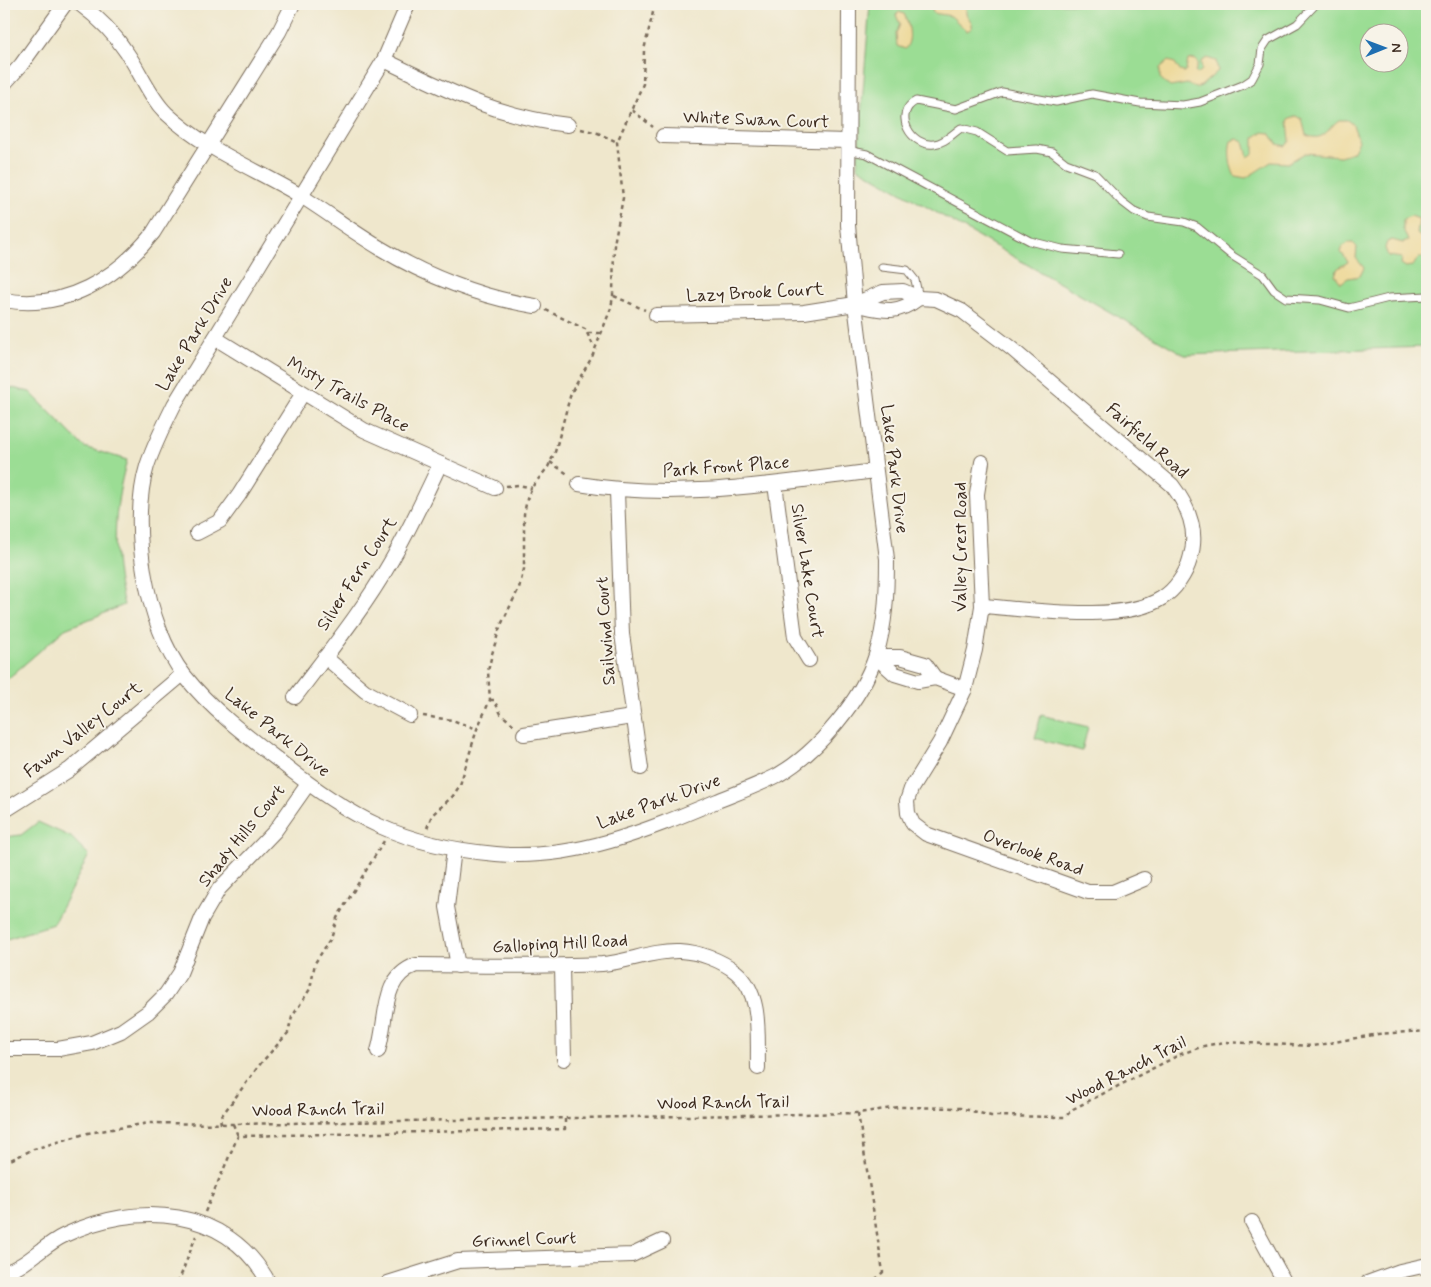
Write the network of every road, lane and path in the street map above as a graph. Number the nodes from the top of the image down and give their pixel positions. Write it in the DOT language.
graph roads {
  1 [pos="65,4"];
  2 [pos="80,4"];
  3 [pos="293,4"];
  4 [pos="408,4"];
  5 [pos="655,4"];
  6 [pos="849,4"];
  7 [pos="1316,4"];
  8 [pos="384,60"];
  9 [pos="4,84"];
  10 [pos="632,110"];
  11 [pos="568,126"];
  12 [pos="663,136"];
  13 [pos="617,142"];
  14 [pos="208,145"];
  15 [pos="847,145"];
  16 [pos="301,197"];
  17 [pos="1118,254"];
  18 [pos="882,267"];
  19 [pos="895,291"];
  20 [pos="613,296"];
  21 [pos="1427,296"];
  22 [pos="920,298"];
  23 [pos="4,300"];
  24 [pos="855,304"];
  25 [pos="535,306"];
  26 [pos="896,310"];
  27 [pos="656,315"];
  28 [pos="588,333"];
  29 [pos="600,333"];
  30 [pos="215,338"];
  31 [pos="594,347"];
  32 [pos="303,393"];
  33 [pos="550,462"];
  34 [pos="982,462"];
  35 [pos="440,464"];
  36 [pos="876,471"];
  37 [pos="579,484"];
  38 [pos="775,484"];
  39 [pos="495,488"];
  40 [pos="532,488"];
  41 [pos="617,491"];
  42 [pos="197,533"];
  43 [pos="982,606"];
  44 [pos="325,657"];
  45 [pos="876,657"];
  46 [pos="809,660"];
  47 [pos="914,661"];
  48 [pos="183,674"];
  49 [pos="908,678"];
  50 [pos="935,678"];
  51 [pos="965,689"];
  52 [pos="295,697"];
  53 [pos="490,700"];
  54 [pos="410,715"];
  55 [pos="632,717"];
  56 [pos="477,730"];
  57 [pos="524,734"];
  58 [pos="641,768"];
  59 [pos="308,784"];
  60 [pos="4,811"];
  61 [pos="913,824"];
  62 [pos="388,830"];
  63 [pos="424,843"];
  64 [pos="454,849"];
  65 [pos="1144,879"];
  66 [pos="458,966"];
  67 [pos="562,966"];
  68 [pos="1427,1032"];
  69 [pos="4,1049"];
  70 [pos="378,1051"];
  71 [pos="564,1059"];
  72 [pos="758,1068"];
  73 [pos="858,1113"];
  74 [pos="565,1118"];
  75 [pos="221,1124"];
  76 [pos="233,1124"];
  77 [pos="238,1136"];
  78 [pos="4,1163"];
  79 [pos="1252,1222"];
  80 [pos="201,1223"];
  81 [pos="662,1241"];
  82 [pos="1427,1265"];
  83 [pos="7,1276"];
  84 [pos="178,1283"];
  85 [pos="268,1283"];
  86 [pos="388,1283"];
  87 [pos="872,1283"];
  88 [pos="1285,1283"];
  89 [pos="1367,1283"];
  1 -- 9 [label="street"];
  2 -- 14 [label="street"];
  3 -- 14 [label="street"];
  4 -- 8 [label="street, Lake Park Drive"];
  5 -- 10 [label="path"];
  6 -- 15 [label="street, Lake Park Drive"];
  7 -- 21 [label="lane"];
  8 -- 11 [label="street"];
  8 -- 16 [label="street, Lake Park Drive"];
  10 -- 12 [label="path"];
  10 -- 13 [label="path"];
  11 -- 13 [label="path"];
  12 -- 15 [label="street, White Swan Court"];
  13 -- 20 [label="path"];
  14 -- 16 [label="street"];
  14 -- 23 [label="street"];
  15 -- 17 [label="lane"];
  15 -- 24 [label="street, Lake Park Drive"];
  16 -- 25 [label="street"];
  16 -- 30 [label="street, Lake Park Drive"];
  18 -- 22 [label="lane"];
  19 -- 22 [label="street, Fairfield Road"];
  19 -- 24 [label="street, Fairfield Road"];
  19 -- 26 [label="lane"];
  20 -- 27 [label="path"];
  20 -- 29 [label="path"];
  22 -- 26 [label="street"];
  22 -- 43 [label="street, Fairfield Road"];
  24 -- 26 [label="street"];
  24 -- 27 [label="street, Lazy Brook Court"];
  24 -- 36 [label="street, Lake Park Drive"];
  25 -- 28 [label="path"];
  28 -- 29 [label="path"];
  28 -- 31 [label="path"];
  29 -- 31 [label="path"];
  30 -- 32 [label="street, Misty Trails Place"];
  30 -- 48 [label="street, Lake Park Drive"];
  31 -- 33 [label="path"];
  32 -- 35 [label="street, Misty Trails Place"];
  32 -- 42 [label="street"];
  33 -- 37 [label="path"];
  33 -- 40 [label="path"];
  34 -- 43 [label="street, Valley Crest Road"];
  35 -- 39 [label="street, Misty Trails Place"];
  35 -- 44 [label="street, Silver Fern Court"];
  36 -- 38 [label="street, Park Front Place"];
  36 -- 45 [label="street, Lake Park Drive"];
  37 -- 41 [label="street, Park Front Place"];
  38 -- 41 [label="street, Park Front Place"];
  38 -- 46 [label="street, Silver Lake Court"];
  39 -- 40 [label="path"];
  40 -- 53 [label="path"];
  41 -- 55 [label="street, Sailwind Court"];
  43 -- 51 [label="street, Valley Crest Road"];
  44 -- 52 [label="street, Silver Fern Court"];
  44 -- 54 [label="street"];
  45 -- 47 [label="street"];
  45 -- 49 [label="street"];
  45 -- 64 [label="street, Lake Park Drive"];
  47 -- 49 [label="lane"];
  47 -- 50 [label="street"];
  48 -- 59 [label="street, Lake Park Drive"];
  48 -- 60 [label="street, Fawn Valley Court"];
  49 -- 50 [label="street"];
  50 -- 51 [label="street"];
  51 -- 61 [label="street, Valley Crest Road"];
  53 -- 56 [label="path"];
  53 -- 57 [label="path"];
  54 -- 56 [label="path"];
  55 -- 57 [label="street"];
  55 -- 58 [label="street, Sailwind Court"];
  56 -- 63 [label="path"];
  59 -- 62 [label="street, Lake Park Drive"];
  59 -- 69 [label="street, Shady Hills Court"];
  61 -- 65 [label="street, Overlook Road"];
  62 -- 63 [label="street, Lake Park Drive"];
  62 -- 75 [label="path"];
  63 -- 64 [label="street, Lake Park Drive"];
  64 -- 66 [label="street"];
  66 -- 67 [label="street, Galloping Hill Road"];
  66 -- 70 [label="street, Galloping Hill Road"];
  67 -- 71 [label="street"];
  67 -- 72 [label="street, Galloping Hill Road"];
  68 -- 73 [label="path, Wood Ranch Trail"];
  73 -- 74 [label="path, Wood Ranch Trail"];
  73 -- 87 [label="path"];
  74 -- 76 [label="path, Wood Ranch Trail"];
  74 -- 77 [label="path"];
  75 -- 76 [label="path, Wood Ranch Trail"];
  75 -- 78 [label="path, Wood Ranch Trail"];
  76 -- 77 [label="path"];
  77 -- 80 [label="path"];
  79 -- 88 [label="street"];
  80 -- 83 [label="street"];
  80 -- 84 [label="path"];
  80 -- 85 [label="street"];
  81 -- 86 [label="street, Grinnel Court"];
  82 -- 89 [label="street"];
}
